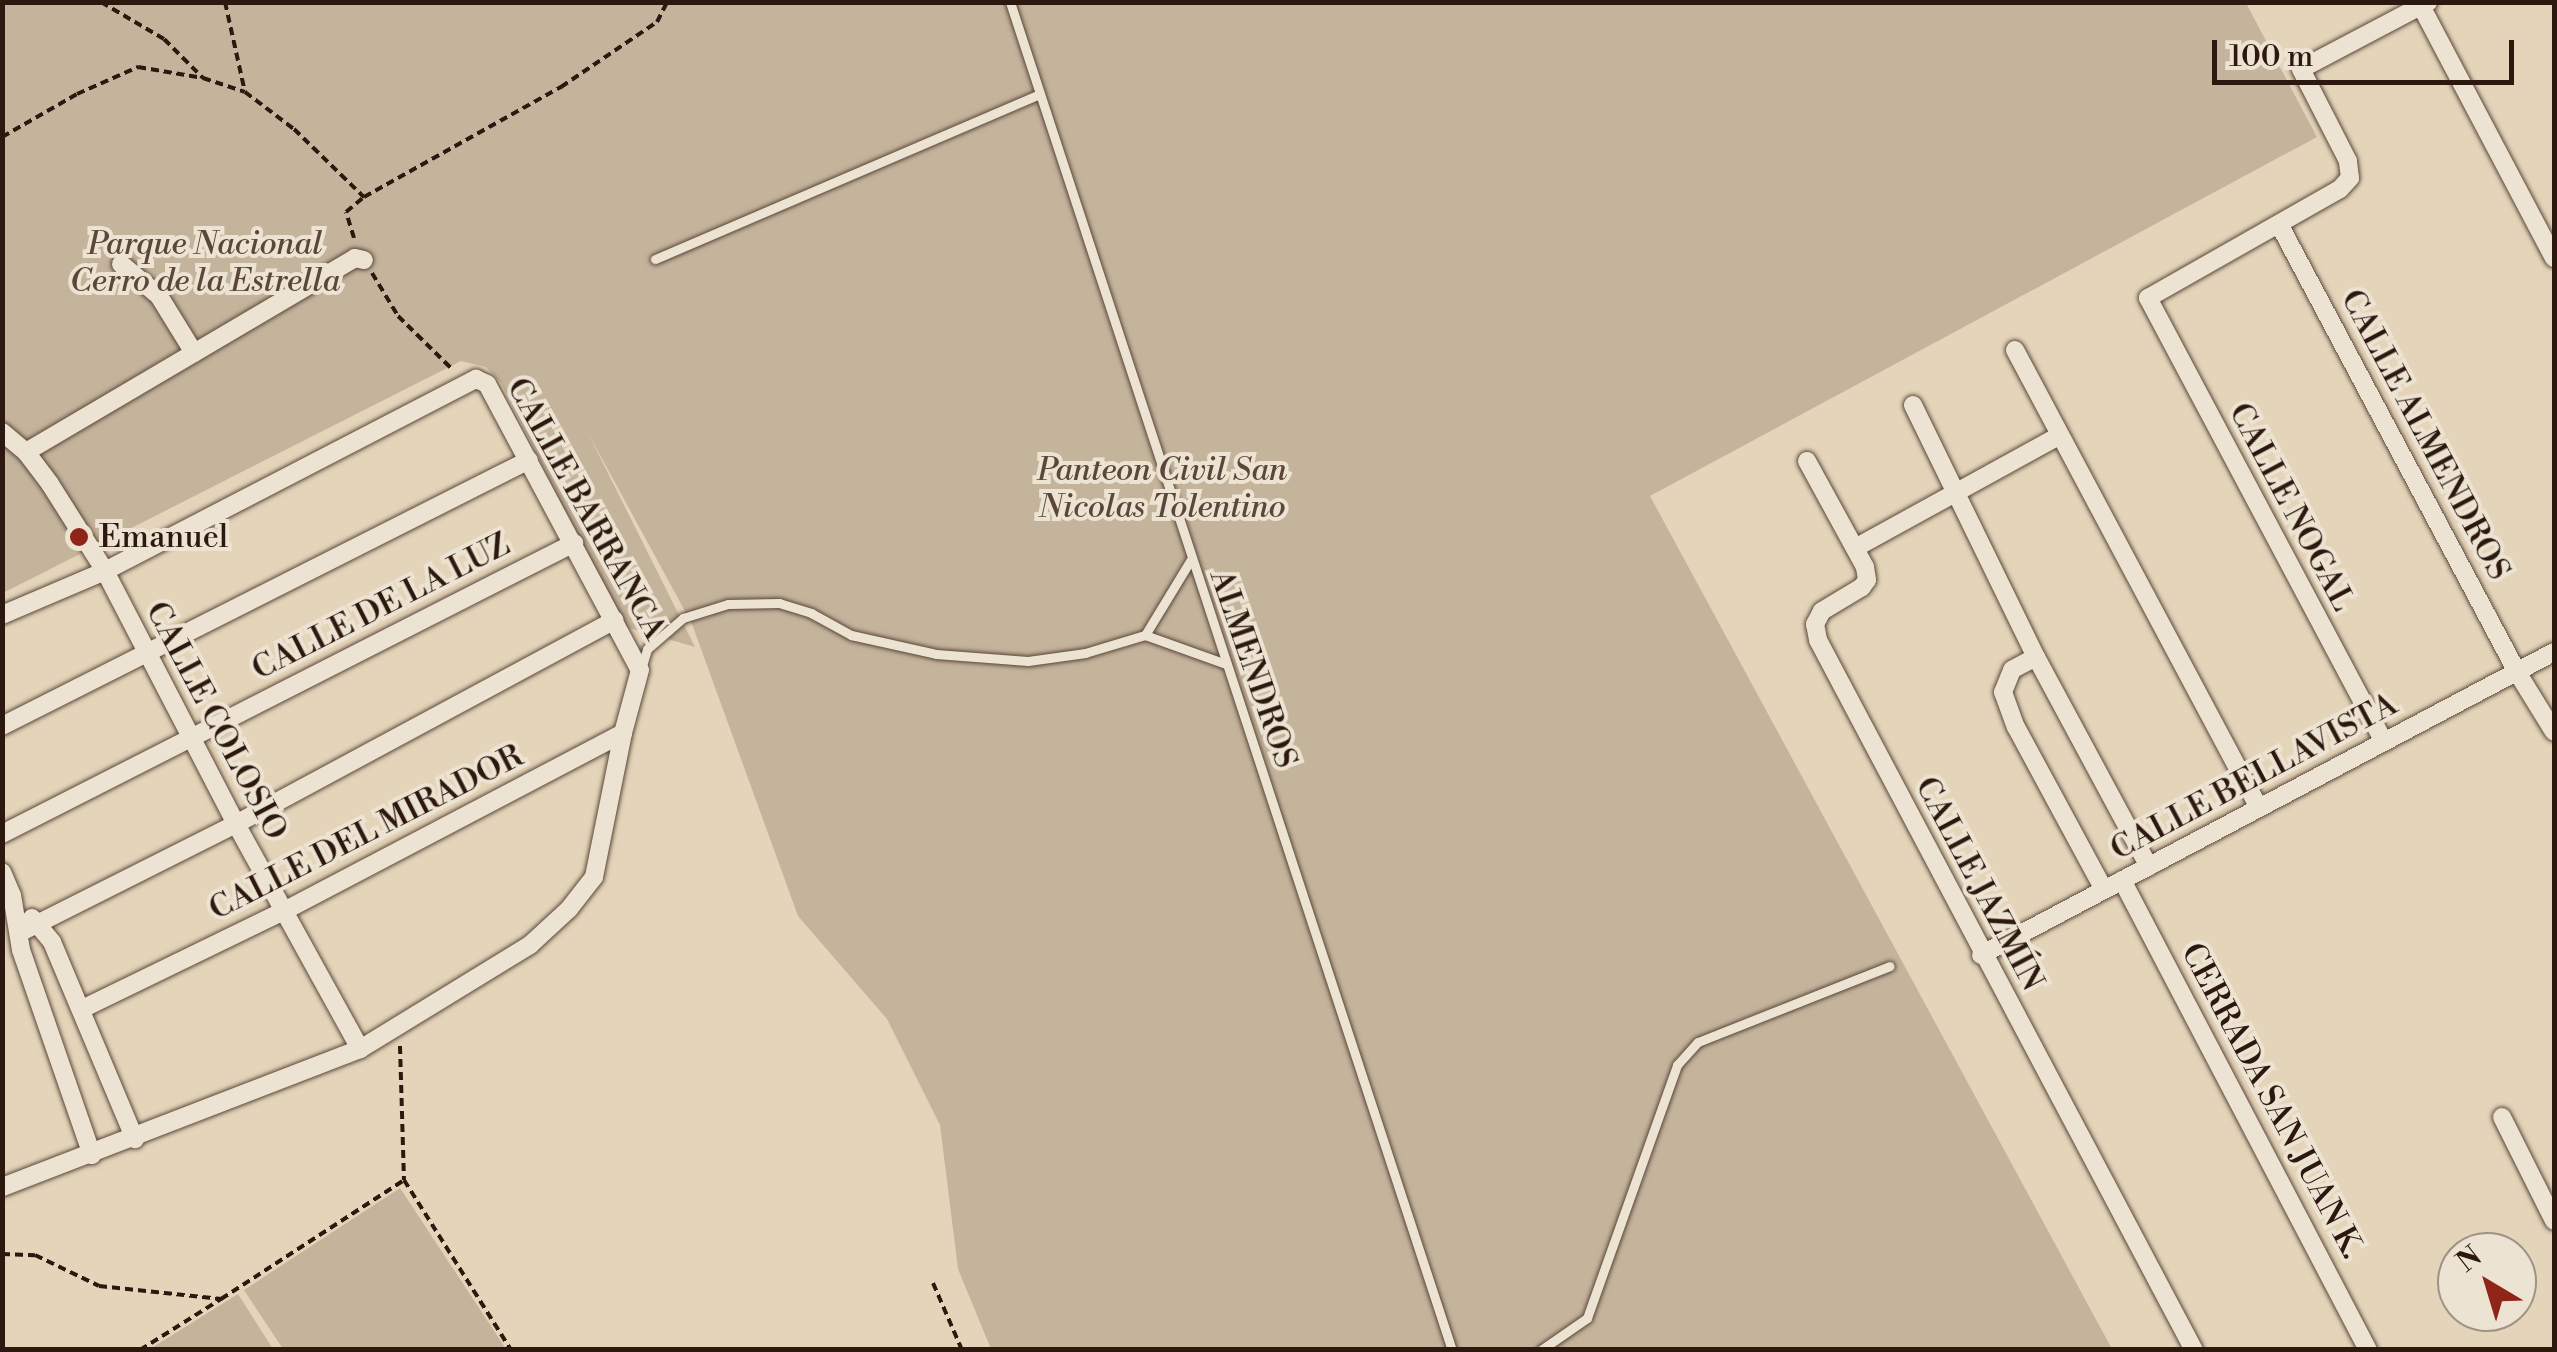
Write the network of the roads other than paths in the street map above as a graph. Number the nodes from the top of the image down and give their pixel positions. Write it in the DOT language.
graph roads {
  1 [pos="1010,2"];
  2 [pos="2425,4"];
  3 [pos="1038,95"];
  4 [pos="2280,226"];
  5 [pos="2554,258"];
  6 [pos="655,259"];
  7 [pos="364,260"];
  8 [pos="120,264"];
  9 [pos="2016,350"];
  10 [pos="194,353"];
  11 [pos="1913,405"];
  12 [pos="2,432"];
  13 [pos="2059,436"];
  14 [pos="26,452"];
  15 [pos="529,460"];
  16 [pos="1807,462"];
  17 [pos="1956,493"];
  18 [pos="574,543"];
  19 [pos="1855,548"];
  20 [pos="1190,561"];
  21 [pos="105,572"];
  22 [pos="2,615"];
  23 [pos="615,620"];
  24 [pos="1145,636"];
  25 [pos="2554,652"];
  26 [pos="146,654"];
  27 [pos="2036,657"];
  28 [pos="1226,664"];
  29 [pos="640,670"];
  30 [pos="2517,672"];
  31 [pos="2,726"];
  32 [pos="2554,732"];
  33 [pos="622,733"];
  34 [pos="190,738"];
  35 [pos="2384,742"];
  36 [pos="2259,808"];
  37 [pos="236,824"];
  38 [pos="2,834"];
  39 [pos="2149,867"];
  40 [pos="2,872"];
  41 [pos="2122,880"];
  42 [pos="2104,890"];
  43 [pos="284,911"];
  44 [pos="29,928"];
  45 [pos="1982,955"];
  46 [pos="1890,966"];
  47 [pos="82,1010"];
  48 [pos="360,1049"];
  49 [pos="2502,1117"];
  50 [pos="135,1139"];
  51 [pos="92,1155"];
  52 [pos="2,1187"];
  53 [pos="2554,1221"];
  54 [pos="1452,1350"];
  55 [pos="1541,1350"];
  56 [pos="2194,1350"];
  57 [pos="2368,1350"];
  1 -- 3 [label="lane, ALMENDROS"];
  2 -- 4 [label="street"];
  2 -- 5 [label="street"];
  3 -- 6 [label="lane"];
  3 -- 20 [label="lane, ALMENDROS"];
  4 -- 30 [label="street, CALLE ALMENDROS"];
  4 -- 35 [label="street, CALLE NOGAL"];
  7 -- 10 [label="street"];
  8 -- 10 [label="street"];
  9 -- 13 [label="street"];
  10 -- 14 [label="street"];
  11 -- 17 [label="street"];
  12 -- 14 [label="street, CALLE COLOSIO"];
  13 -- 17 [label="street"];
  13 -- 36 [label="street"];
  14 -- 21 [label="street, CALLE COLOSIO"];
  15 -- 18 [label="street, CALLE BARRANCA"];
  15 -- 21 [label="street, CALLE BARRANCA"];
  15 -- 26 [label="street"];
  16 -- 19 [label="street"];
  17 -- 19 [label="street"];
  17 -- 27 [label="street"];
  18 -- 23 [label="street, CALLE BARRANCA"];
  18 -- 34 [label="street, CALLE DE LA LUZ"];
  19 -- 45 [label="street, CALLE JAZMÍN"];
  20 -- 24 [label="lane"];
  20 -- 28 [label="lane, ALMENDROS"];
  21 -- 22 [label="street"];
  21 -- 26 [label="street, CALLE COLOSIO"];
  23 -- 29 [label="street, CALLE BARRANCA"];
  23 -- 37 [label="street"];
  24 -- 28 [label="lane"];
  24 -- 29 [label="lane"];
  25 -- 30 [label="street, CALLE BELLAVISTA"];
  26 -- 31 [label="street"];
  26 -- 34 [label="street, CALLE COLOSIO"];
  27 -- 39 [label="street"];
  27 -- 42 [label="street"];
  28 -- 54 [label="lane, ALMENDROS"];
  29 -- 33 [label="street"];
  30 -- 32 [label="street, CALLE ALMENDROS"];
  30 -- 35 [label="street, CALLE BELLAVISTA"];
  33 -- 43 [label="street, CALLE DEL MIRADOR"];
  33 -- 48 [label="street"];
  34 -- 37 [label="street, CALLE COLOSIO"];
  34 -- 38 [label="street, CALLE DE LA LUZ"];
  35 -- 36 [label="street, CALLE BELLAVISTA"];
  36 -- 39 [label="street, CALLE BELLAVISTA"];
  37 -- 43 [label="street, CALLE COLOSIO"];
  37 -- 44 [label="street"];
  39 -- 41 [label="street, CALLE BELLAVISTA"];
  40 -- 44 [label="street"];
  41 -- 42 [label="street, CALLE BELLAVISTA"];
  41 -- 57 [label="street, CERRADA SAN JUAN K."];
  42 -- 45 [label="street, CALLE BELLAVISTA"];
  43 -- 47 [label="street, CALLE DEL MIRADOR"];
  43 -- 48 [label="street, CALLE COLOSIO"];
  44 -- 47 [label="street"];
  44 -- 51 [label="street"];
  45 -- 56 [label="street, CALLE JAZMÍN"];
  46 -- 55 [label="lane"];
  47 -- 50 [label="street"];
  48 -- 50 [label="street"];
  49 -- 53 [label="street"];
  50 -- 51 [label="street"];
  51 -- 52 [label="street"];
}
